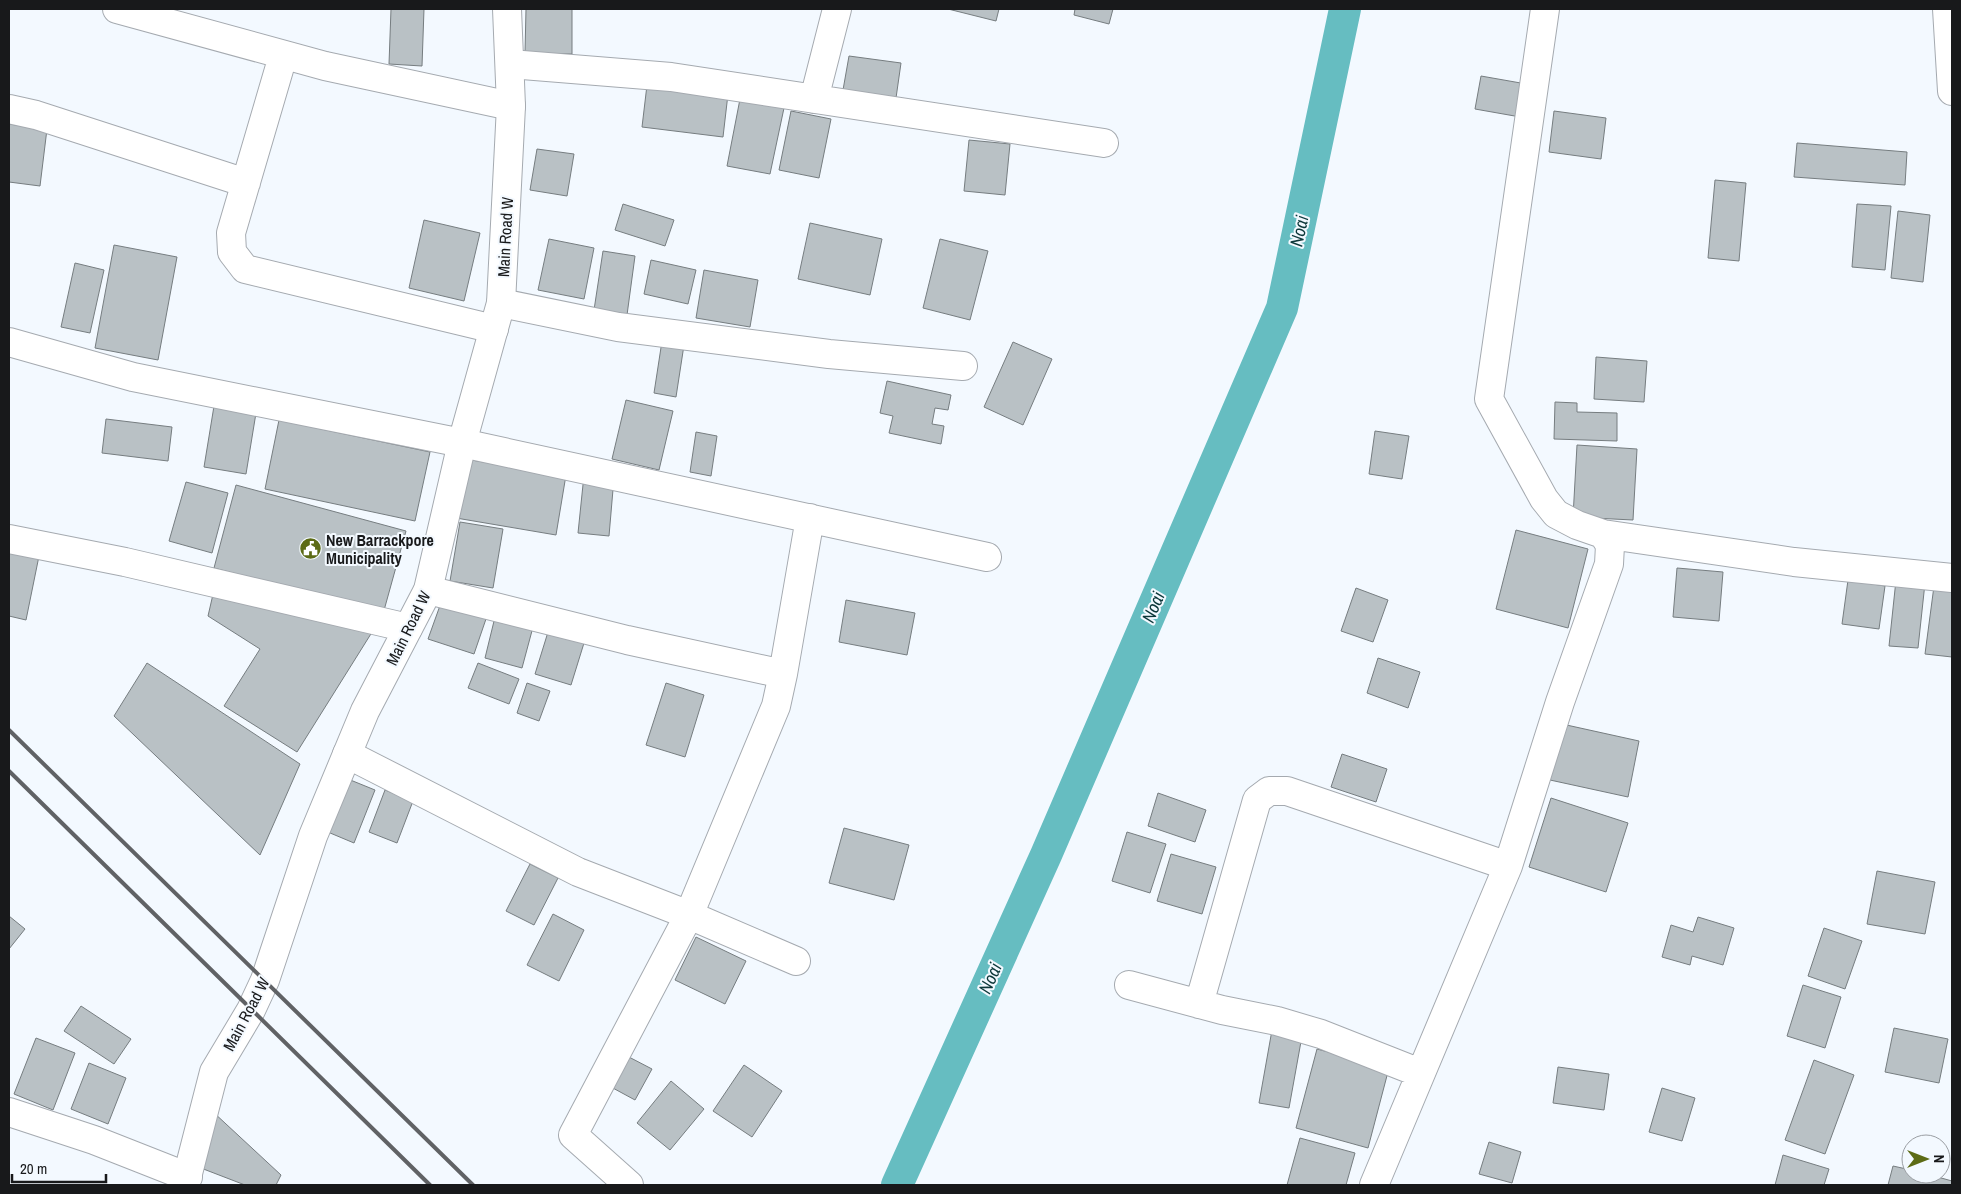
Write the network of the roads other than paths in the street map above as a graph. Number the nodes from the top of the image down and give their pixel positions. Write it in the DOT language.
graph roads {
  1 [pos="116,9"];
  2 [pos="507,9"];
  3 [pos="836,9"];
  4 [pos="1545,9"];
  5 [pos="1947,9"];
  6 [pos="283,56"];
  7 [pos="510,64"];
  8 [pos="1952,92"];
  9 [pos="814,99"];
  10 [pos="511,106"];
  11 [pos="9,109"];
  12 [pos="1104,143"];
  13 [pos="246,183"];
  14 [pos="501,303"];
  15 [pos="494,329"];
  16 [pos="9,342"];
  17 [pos="963,366"];
  18 [pos="462,443"];
  19 [pos="810,518"];
  20 [pos="1603,534"];
  21 [pos="9,538"];
  22 [pos="987,557"];
  23 [pos="1952,578"];
  24 [pos="428,590"];
  25 [pos="408,628"];
  26 [pos="783,674"];
  27 [pos="347,754"];
  28 [pos="1508,866"];
  29 [pos="689,915"];
  30 [pos="796,961"];
  31 [pos="1129,985"];
  32 [pos="1199,1004"];
  33 [pos="1420,1073"];
  34 [pos="9,1112"];
  35 [pos="193,1182"];
  36 [pos="629,1185"];
  37 [pos="1374,1185"];
  1 -- 6 [label="street"];
  2 -- 7 [label="street, Main Road W"];
  3 -- 9 [label="street"];
  4 -- 20 [label="street"];
  5 -- 8 [label="street"];
  6 -- 10 [label="street"];
  6 -- 13 [label="street"];
  7 -- 9 [label="street"];
  7 -- 10 [label="street, Main Road W"];
  9 -- 12 [label="street"];
  10 -- 14 [label="street, Main Road W"];
  11 -- 13 [label="street"];
  13 -- 15 [label="street"];
  14 -- 15 [label="street, Main Road W"];
  14 -- 17 [label="street"];
  15 -- 18 [label="street, Main Road W"];
  16 -- 18 [label="street"];
  18 -- 19 [label="street"];
  18 -- 24 [label="street, Main Road W"];
  19 -- 22 [label="street"];
  19 -- 26 [label="street"];
  20 -- 23 [label="street"];
  20 -- 28 [label="street"];
  21 -- 25 [label="street"];
  24 -- 25 [label="street, Main Road W"];
  24 -- 26 [label="street"];
  25 -- 27 [label="street, Main Road W"];
  26 -- 29 [label="street"];
  27 -- 29 [label="street"];
  27 -- 35 [label="street, Main Road W"];
  28 -- 32 [label="street"];
  28 -- 33 [label="street"];
  29 -- 30 [label="street"];
  29 -- 36 [label="street"];
  31 -- 32 [label="street"];
  32 -- 33 [label="street"];
  33 -- 37 [label="street"];
  34 -- 35 [label="street"];
}
